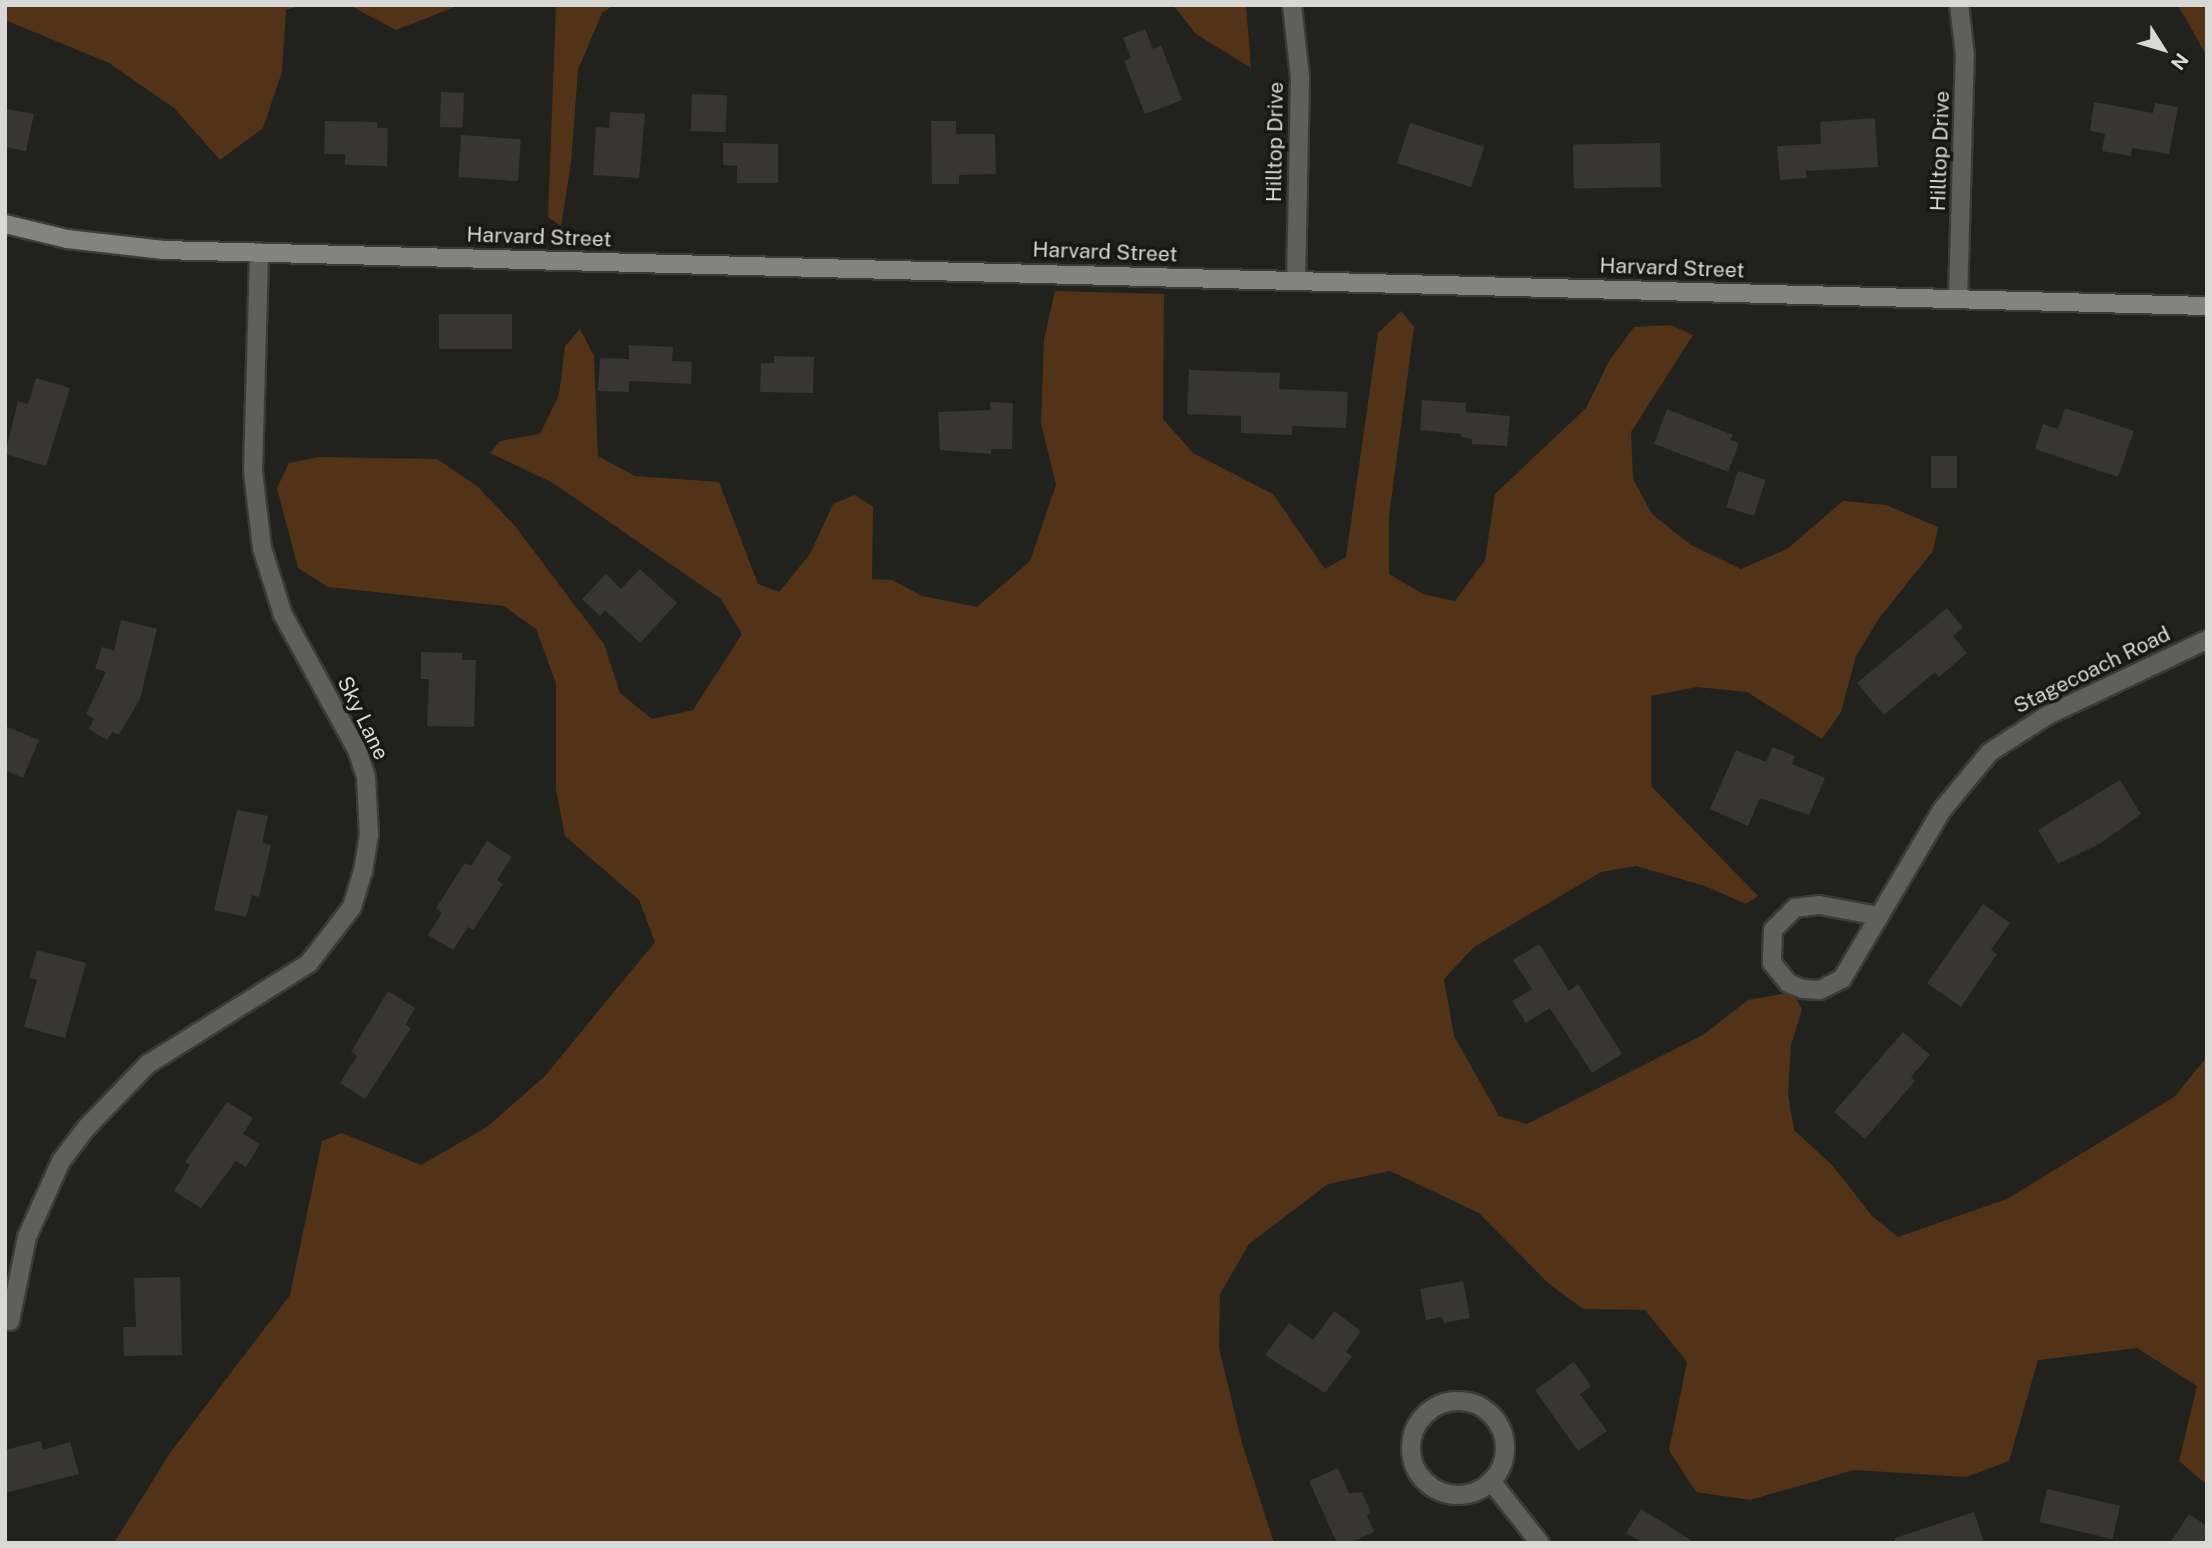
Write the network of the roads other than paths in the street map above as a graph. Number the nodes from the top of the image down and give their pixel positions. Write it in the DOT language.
graph roads {
  1 [pos="1292,5"];
  2 [pos="1959,5"];
  3 [pos="5,224"];
  4 [pos="259,252"];
  5 [pos="1296,280"];
  6 [pos="1958,299"];
  7 [pos="2207,306"];
  8 [pos="2207,639"];
  9 [pos="1879,916"];
  10 [pos="10,1321"];
  11 [pos="1491,1481"];
  12 [pos="1540,1543"];
  1 -- 5 [label="street, Hilltop Drive"];
  2 -- 6 [label="street, Hilltop Drive"];
  3 -- 4 [label="main road, Harvard Street"];
  4 -- 5 [label="main road, Harvard Street"];
  4 -- 10 [label="street, Sky Lane"];
  5 -- 6 [label="main road, Harvard Street"];
  6 -- 7 [label="main road, Harvard Street"];
  8 -- 9 [label="street, Stagecoach Road"];
  9 -- 9 [label="street, Stagecoach Road"];
  11 -- 11 [label="street"];
  11 -- 12 [label="street"];
}
